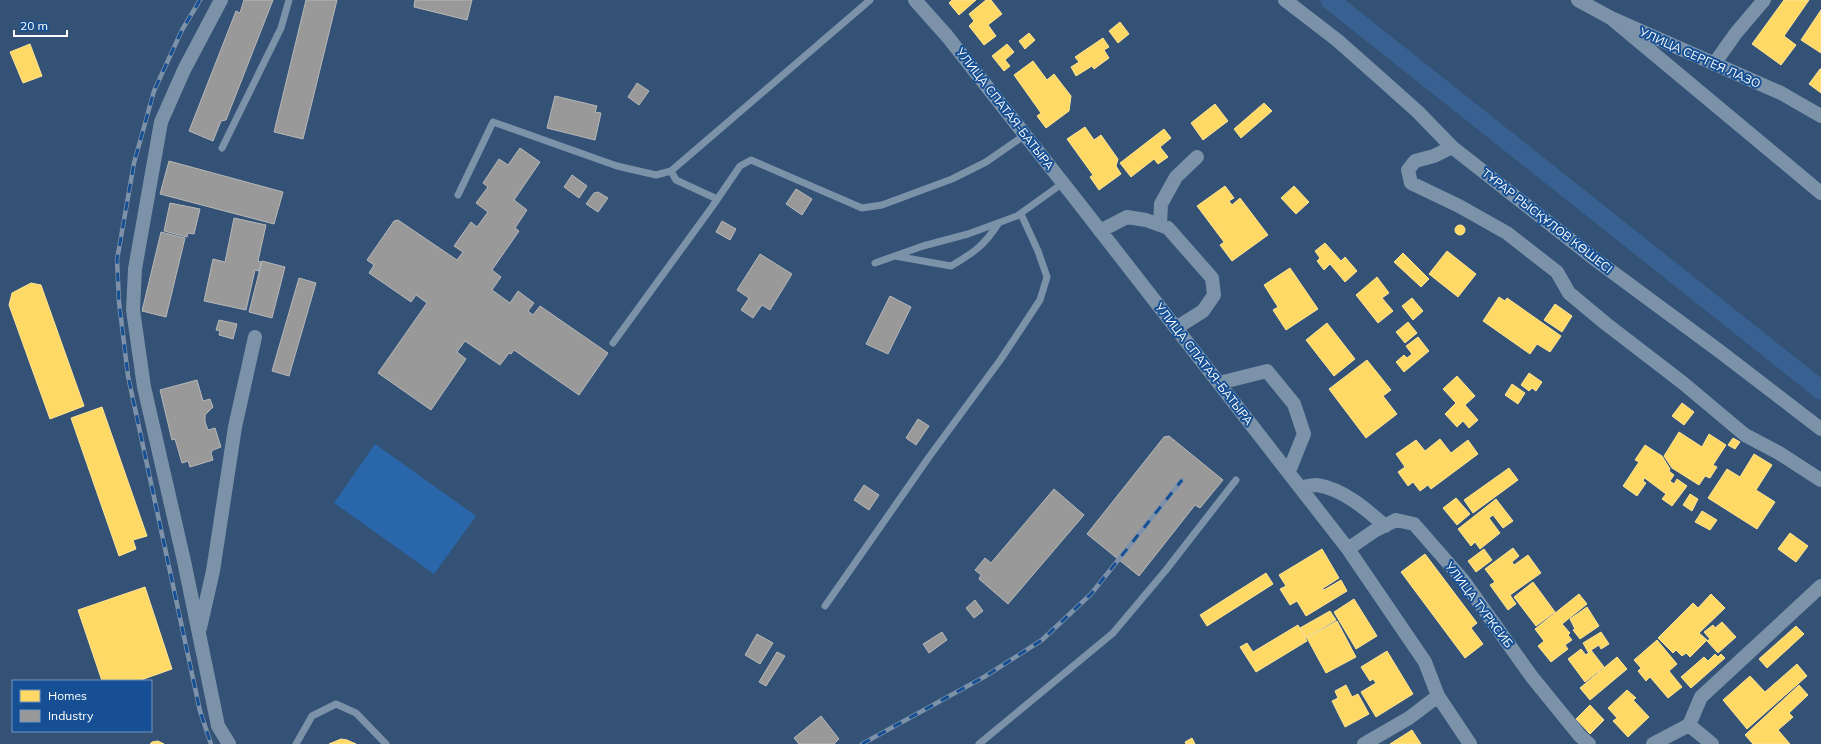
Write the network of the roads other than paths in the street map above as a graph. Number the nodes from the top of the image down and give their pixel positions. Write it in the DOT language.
graph roads {
  1 [pos="221,0"];
  2 [pos="289,0"];
  3 [pos="870,0"];
  4 [pos="915,0"];
  5 [pos="1284,0"];
  6 [pos="1578,0"];
  7 [pos="1764,0"];
  8 [pos="1611,18"];
  9 [pos="1714,64"];
  10 [pos="1821,116"];
  11 [pos="1025,135"];
  12 [pos="1452,147"];
  13 [pos="222,148"];
  14 [pos="1197,157"];
  15 [pos="671,171"];
  16 [pos="1062,183"];
  17 [pos="1821,193"];
  18 [pos="458,195"];
  19 [pos="717,199"];
  20 [pos="1021,214"];
  21 [pos="998,224"];
  22 [pos="1160,225"];
  23 [pos="1100,231"];
  24 [pos="895,256"];
  25 [pos="875,263"];
  26 [pos="1176,328"];
  27 [pos="255,337"];
  28 [pos="613,343"];
  29 [pos="1219,383"];
  30 [pos="1821,429"];
  31 [pos="1289,472"];
  32 [pos="1236,480"];
  33 [pos="1821,480"];
  34 [pos="1301,487"];
  35 [pos="1385,526"];
  36 [pos="1348,549"];
  37 [pos="1821,586"];
  38 [pos="825,606"];
  39 [pos="199,632"];
  40 [pos="1438,696"];
  41 [pos="1689,725"];
  42 [pos="229,744"];
  43 [pos="296,744"];
  44 [pos="386,744"];
  45 [pos="980,744"];
  46 [pos="1364,744"];
  47 [pos="1470,744"];
  48 [pos="1589,744"];
  49 [pos="1653,744"];
  50 [pos="1712,744"];
  1 -- 39 [label="street"];
  2 -- 13 [label="lane"];
  3 -- 15 [label="lane"];
  4 -- 11 [label="street, УЛИЦА СПАТАЯ-БАТЫРА"];
  5 -- 12 [label="street, ТҰРАР РЫСҚҰЛОВ КӨШЕСІ"];
  6 -- 8 [label="street, УЛИЦА СЕРГЕЯ ЛАЗО"];
  7 -- 9 [label="street"];
  8 -- 9 [label="street, УЛИЦА СЕРГЕЯ ЛАЗО"];
  8 -- 17 [label="street"];
  9 -- 10 [label="street, УЛИЦА СЕРГЕЯ ЛАЗО"];
  11 -- 16 [label="street, УЛИЦА СПАТАЯ-БАТЫРА"];
  11 -- 19 [label="lane"];
  12 -- 30 [label="street, ТҰРАР РЫСҚҰЛОВ КӨШЕСІ"];
  12 -- 33 [label="street"];
  14 -- 22 [label="street"];
  15 -- 18 [label="lane"];
  15 -- 19 [label="lane"];
  16 -- 20 [label="lane"];
  16 -- 23 [label="street, УЛИЦА СПАТАЯ-БАТЫРА"];
  19 -- 28 [label="lane"];
  20 -- 21 [label="lane"];
  20 -- 38 [label="lane"];
  21 -- 24 [label="lane"];
  21 -- 24 [label="lane"];
  22 -- 23 [label="street"];
  22 -- 26 [label="street"];
  23 -- 26 [label="street, УЛИЦА СПАТАЯ-БАТЫРА"];
  24 -- 25 [label="lane"];
  26 -- 29 [label="street, УЛИЦА СПАТАЯ-БАТЫРА"];
  27 -- 39 [label="street"];
  29 -- 31 [label="street, УЛИЦА СПАТАЯ-БАТЫРА"];
  29 -- 31 [label="street"];
  31 -- 34 [label="street, УЛИЦА СПАТАЯ-БАТЫРА"];
  32 -- 45 [label="lane"];
  34 -- 35 [label="street"];
  34 -- 36 [label="street, УЛИЦА СПАТАЯ-БАТЫРА"];
  35 -- 36 [label="street, УЛИЦА ТУРКСИБ"];
  35 -- 48 [label="street, УЛИЦА ТУРКСИБ"];
  36 -- 40 [label="street, УЛИЦА СПАТАЯ-БАТЫРА"];
  37 -- 41 [label="street"];
  39 -- 42 [label="street"];
  40 -- 46 [label="street"];
  40 -- 47 [label="street, УЛИЦА СПАТАЯ-БАТЫРА"];
  41 -- 49 [label="street"];
  41 -- 50 [label="street"];
  43 -- 44 [label="lane"];
}
